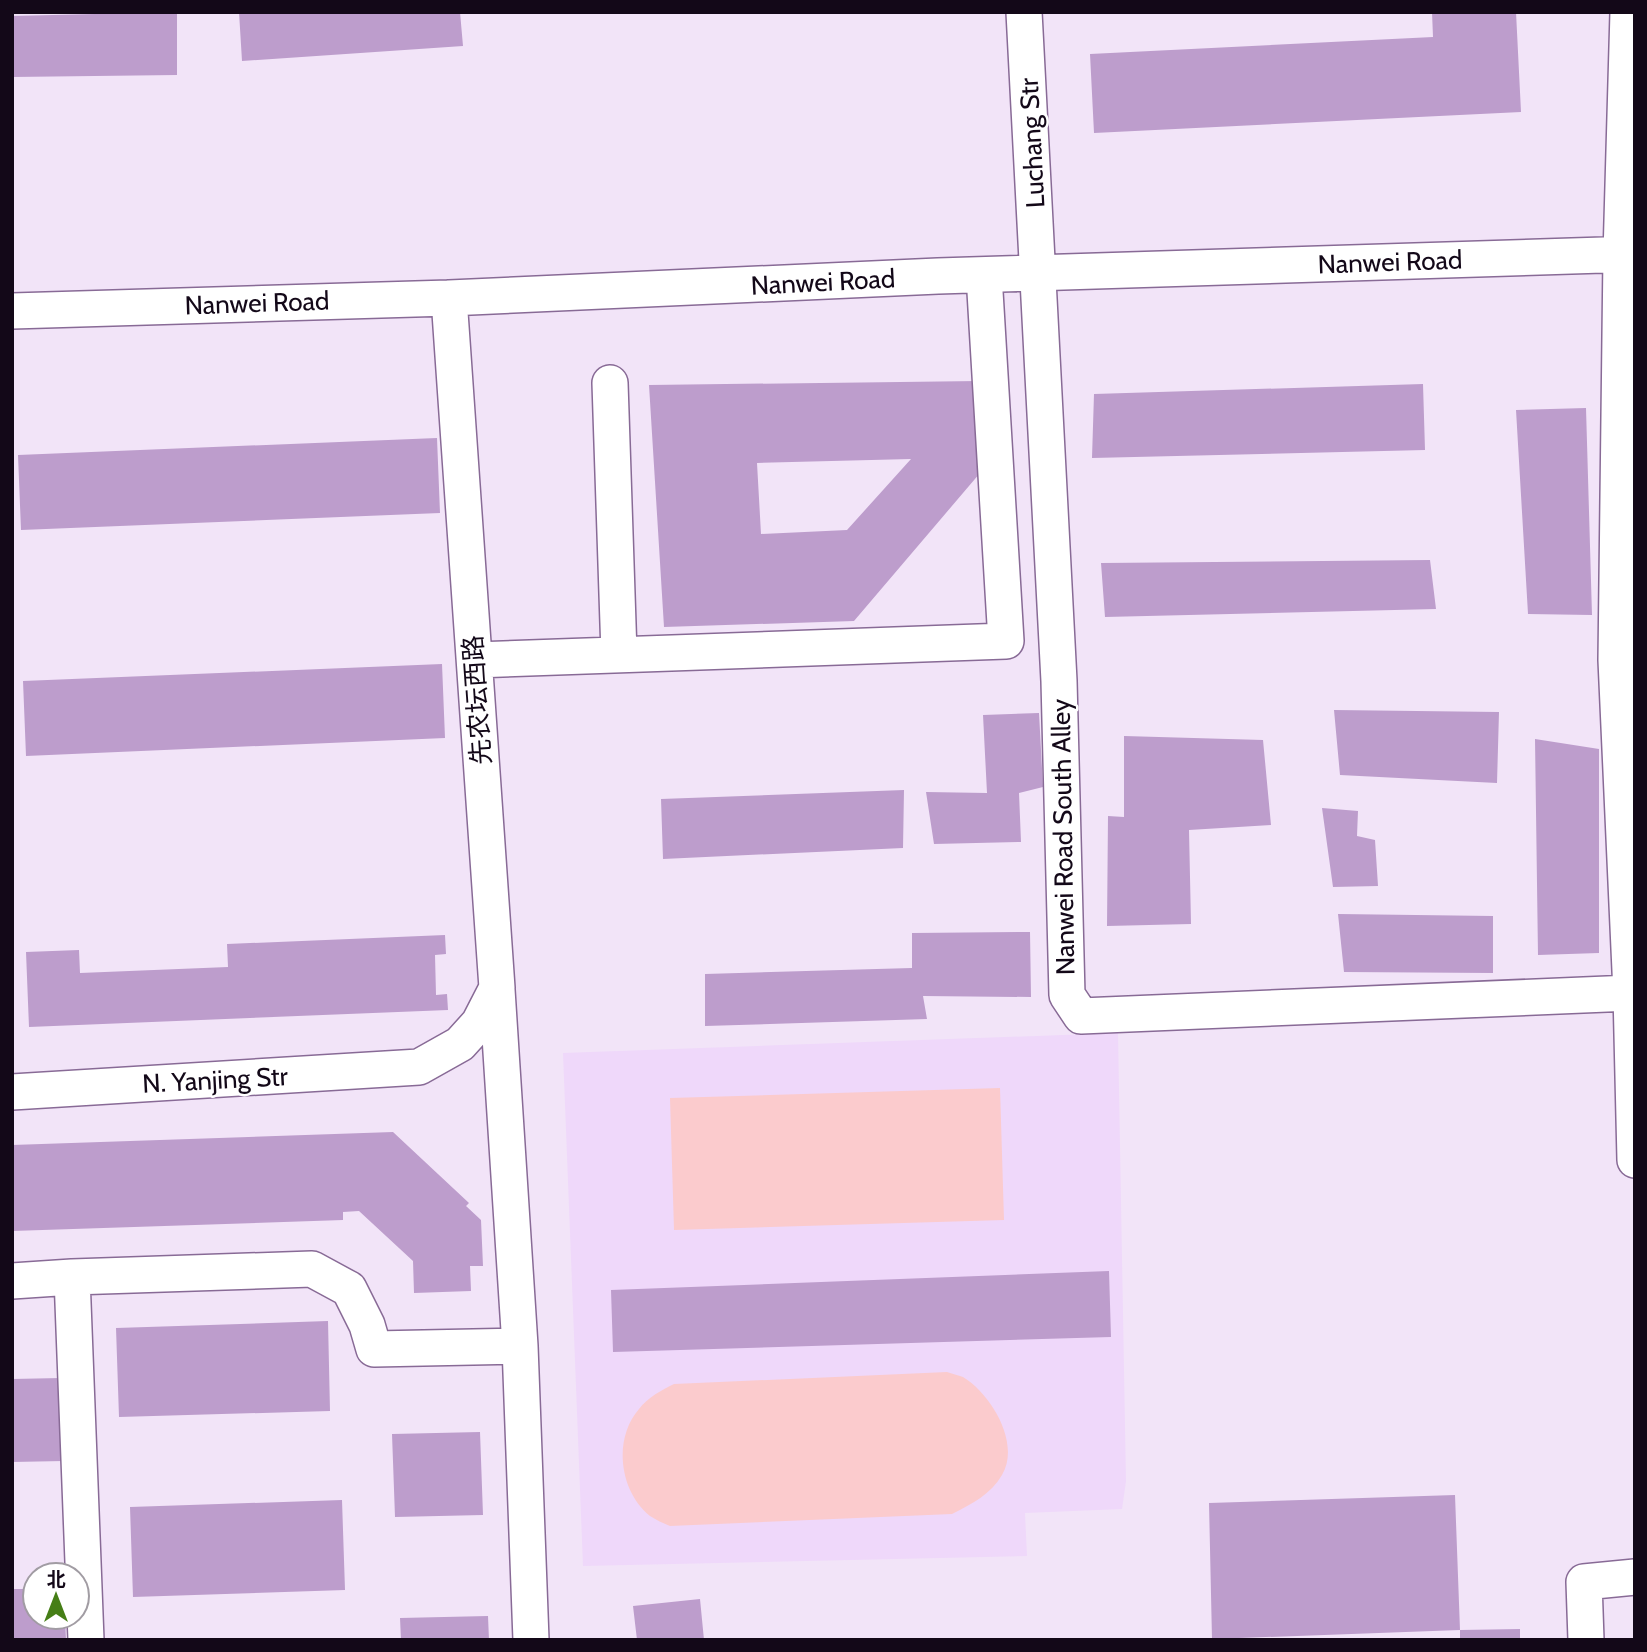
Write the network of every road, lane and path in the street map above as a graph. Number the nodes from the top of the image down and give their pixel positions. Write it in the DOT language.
graph roads {
  1 [pos="1024,12"];
  2 [pos="1628,12"];
  3 [pos="1628,254"];
  4 [pos="1039,273"];
  5 [pos="984,275"];
  6 [pos="449,298"];
  7 [pos="12,311"];
  8 [pos="610,383"];
  9 [pos="619,654"];
  10 [pos="475,660"];
  11 [pos="496,988"];
  12 [pos="1631,993"];
  13 [pos="419,1068"];
  14 [pos="12,1092"];
  15 [pos="1635,1160"];
  16 [pos="72,1277"];
  17 [pos="12,1281"];
  18 [pos="520,1346"];
  19 [pos="1635,1577"];
  20 [pos="86,1640"];
  21 [pos="531,1640"];
  22 [pos="1586,1640"];
  1 -- 4 [label="street, Luchang Str"];
  2 -- 3 [label="street"];
  3 -- 4 [label="street, Nanwei Road"];
  3 -- 12 [label="street"];
  4 -- 5 [label="street, Nanwei Road"];
  4 -- 12 [label="street, Nanwei Road South Alley"];
  5 -- 6 [label="street, Nanwei Road"];
  5 -- 9 [label="street"];
  6 -- 7 [label="street, Nanwei Road"];
  6 -- 10 [label="street, 先农坛西路"];
  8 -- 9 [label="street"];
  9 -- 10 [label="street"];
  10 -- 11 [label="street, 先农坛西路"];
  11 -- 13 [label="street, 先农坛西路"];
  11 -- 18 [label="street"];
  12 -- 15 [label="street"];
  13 -- 14 [label="street, N. Yanjing Str"];
  16 -- 17 [label="street"];
  16 -- 18 [label="street"];
  16 -- 20 [label="street"];
  18 -- 21 [label="street"];
  19 -- 22 [label="street"];
}
